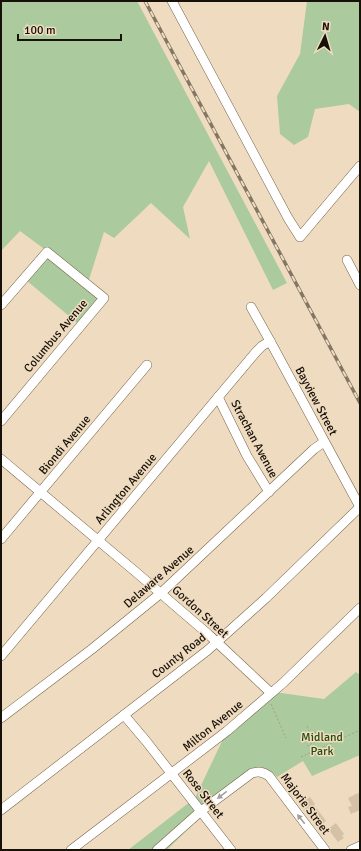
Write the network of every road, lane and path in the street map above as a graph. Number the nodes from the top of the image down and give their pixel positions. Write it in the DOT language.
graph roads {
  1 [pos="172,1"];
  2 [pos="360,166"];
  3 [pos="347,260"];
  4 [pos="360,285"];
  5 [pos="1,305"];
  6 [pos="251,307"];
  7 [pos="270,341"];
  8 [pos="147,365"];
  9 [pos="218,397"];
  10 [pos="1,421"];
  11 [pos="324,442"];
  12 [pos="1,459"];
  13 [pos="41,492"];
  14 [pos="269,492"];
  15 [pos="360,507"];
  16 [pos="1,539"];
  17 [pos="98,541"];
  18 [pos="161,593"];
  19 [pos="360,608"];
  20 [pos="217,642"];
  21 [pos="1,656"];
  22 [pos="271,693"];
  23 [pos="274,710"];
  24 [pos="124,715"];
  25 [pos="1,718"];
  26 [pos="307,726"];
  27 [pos="360,730"];
  28 [pos="334,733"];
  29 [pos="336,736"];
  30 [pos="286,738"];
  31 [pos="321,739"];
  32 [pos="338,740"];
  33 [pos="306,746"];
  34 [pos="301,757"];
  35 [pos="172,774"];
  36 [pos="1,810"];
  37 [pos="201,811"];
  38 [pos="360,846"];
  39 [pos="71,850"];
  40 [pos="157,850"];
  41 [pos="231,850"];
  42 [pos="325,850"];
  43 [pos="351,850"];
  1 -- 2 [label="street"];
  3 -- 4 [label="street"];
  5 -- 10 [label="street, Columbus Avenue"];
  6 -- 7 [label="street, Bayview Street"];
  7 -- 9 [label="street, Arlington Avenue"];
  7 -- 11 [label="street, Bayview Street"];
  8 -- 13 [label="street, Biondi Avenue"];
  9 -- 14 [label="street, Strachan Avenue"];
  9 -- 17 [label="street, Arlington Avenue"];
  11 -- 14 [label="street, Delaware Avenue"];
  11 -- 15 [label="street, Bayview Street"];
  12 -- 13 [label="street, Gordon Street"];
  13 -- 16 [label="street, Biondi Avenue"];
  13 -- 17 [label="street, Gordon Street"];
  14 -- 18 [label="street, Delaware Avenue"];
  15 -- 20 [label="street, County Road"];
  17 -- 18 [label="street, Gordon Street"];
  17 -- 21 [label="street, Arlington Avenue"];
  18 -- 20 [label="street, Gordon Street"];
  18 -- 25 [label="street, Delaware Avenue"];
  19 -- 22 [label="street, Milton Avenue"];
  20 -- 22 [label="street, Gordon Street"];
  20 -- 24 [label="street, County Road"];
  22 -- 35 [label="street, Milton Avenue"];
  23 -- 30 [label="path"];
  24 -- 35 [label="street, Rose Street"];
  24 -- 36 [label="street, County Road"];
  26 -- 31 [label="path"];
  27 -- 32 [label="path"];
  28 -- 29 [label="path"];
  29 -- 31 [label="path"];
  29 -- 32 [label="path"];
  31 -- 33 [label="path"];
  32 -- 34 [label="path"];
  35 -- 37 [label="street, Rose Street"];
  35 -- 39 [label="street, Milton Avenue"];
  37 -- 40 [label="street"];
  37 -- 41 [label="street, Rose Street"];
  42 -- 37 [label="street, Majorie Street, one-way"];
  38 -- 43 [label="street"];
}
